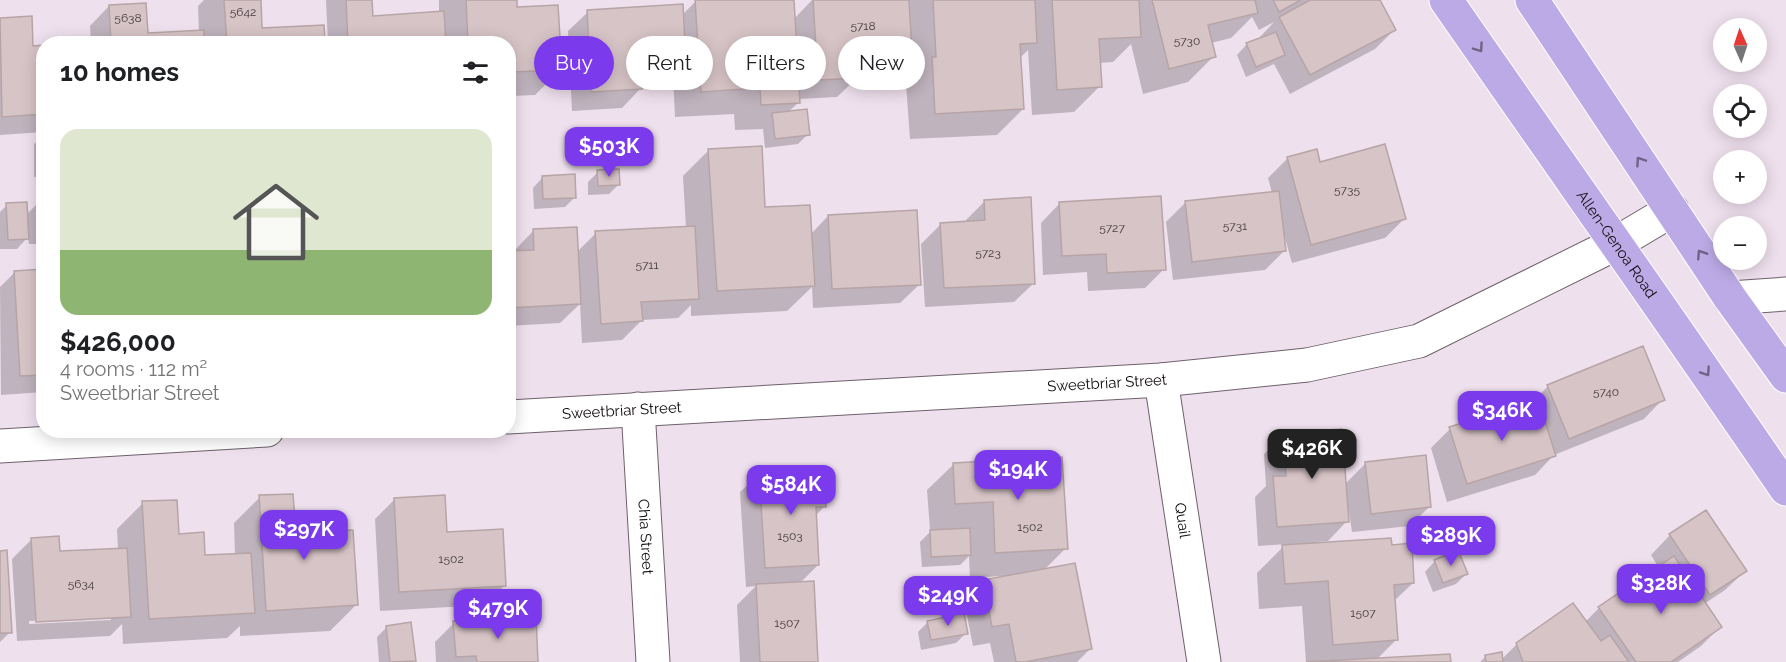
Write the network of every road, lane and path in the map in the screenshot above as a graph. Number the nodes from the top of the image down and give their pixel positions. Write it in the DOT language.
graph roads {
  1 [pos="1446,0"];
  2 [pos="1532,0"];
  3 [pos="1672,210"];
  4 [pos="1615,244"];
  5 [pos="1786,294"];
  6 [pos="1730,297"];
  7 [pos="1786,376"];
  8 [pos="1161,380"];
  9 [pos="638,410"];
  10 [pos="516,417"];
  11 [pos="134,438"];
  12 [pos="0,446"];
  13 [pos="1786,489"];
  14 [pos="652,662"];
  15 [pos="1204,662"];
  1 -- 4 [label="main road, Allen-Genoa Road, one-way"];
  3 -- 2 [label="main road, one-way"];
  3 -- 4 [label="street, Sweetbriar Street"];
  6 -- 3 [label="main road, one-way"];
  4 -- 8 [label="street, Sweetbriar Street"];
  4 -- 13 [label="main road, Allen-Genoa Road, one-way"];
  5 -- 6 [label="street"];
  6 -- 7 [label="main road"];
  8 -- 9 [label="street, Sweetbriar Street"];
  8 -- 15 [label="street, Quail"];
  9 -- 10 [label="street, Sweetbriar Street"];
  9 -- 14 [label="street, Chia Street"];
  11 -- 12 [label="street"];
}
